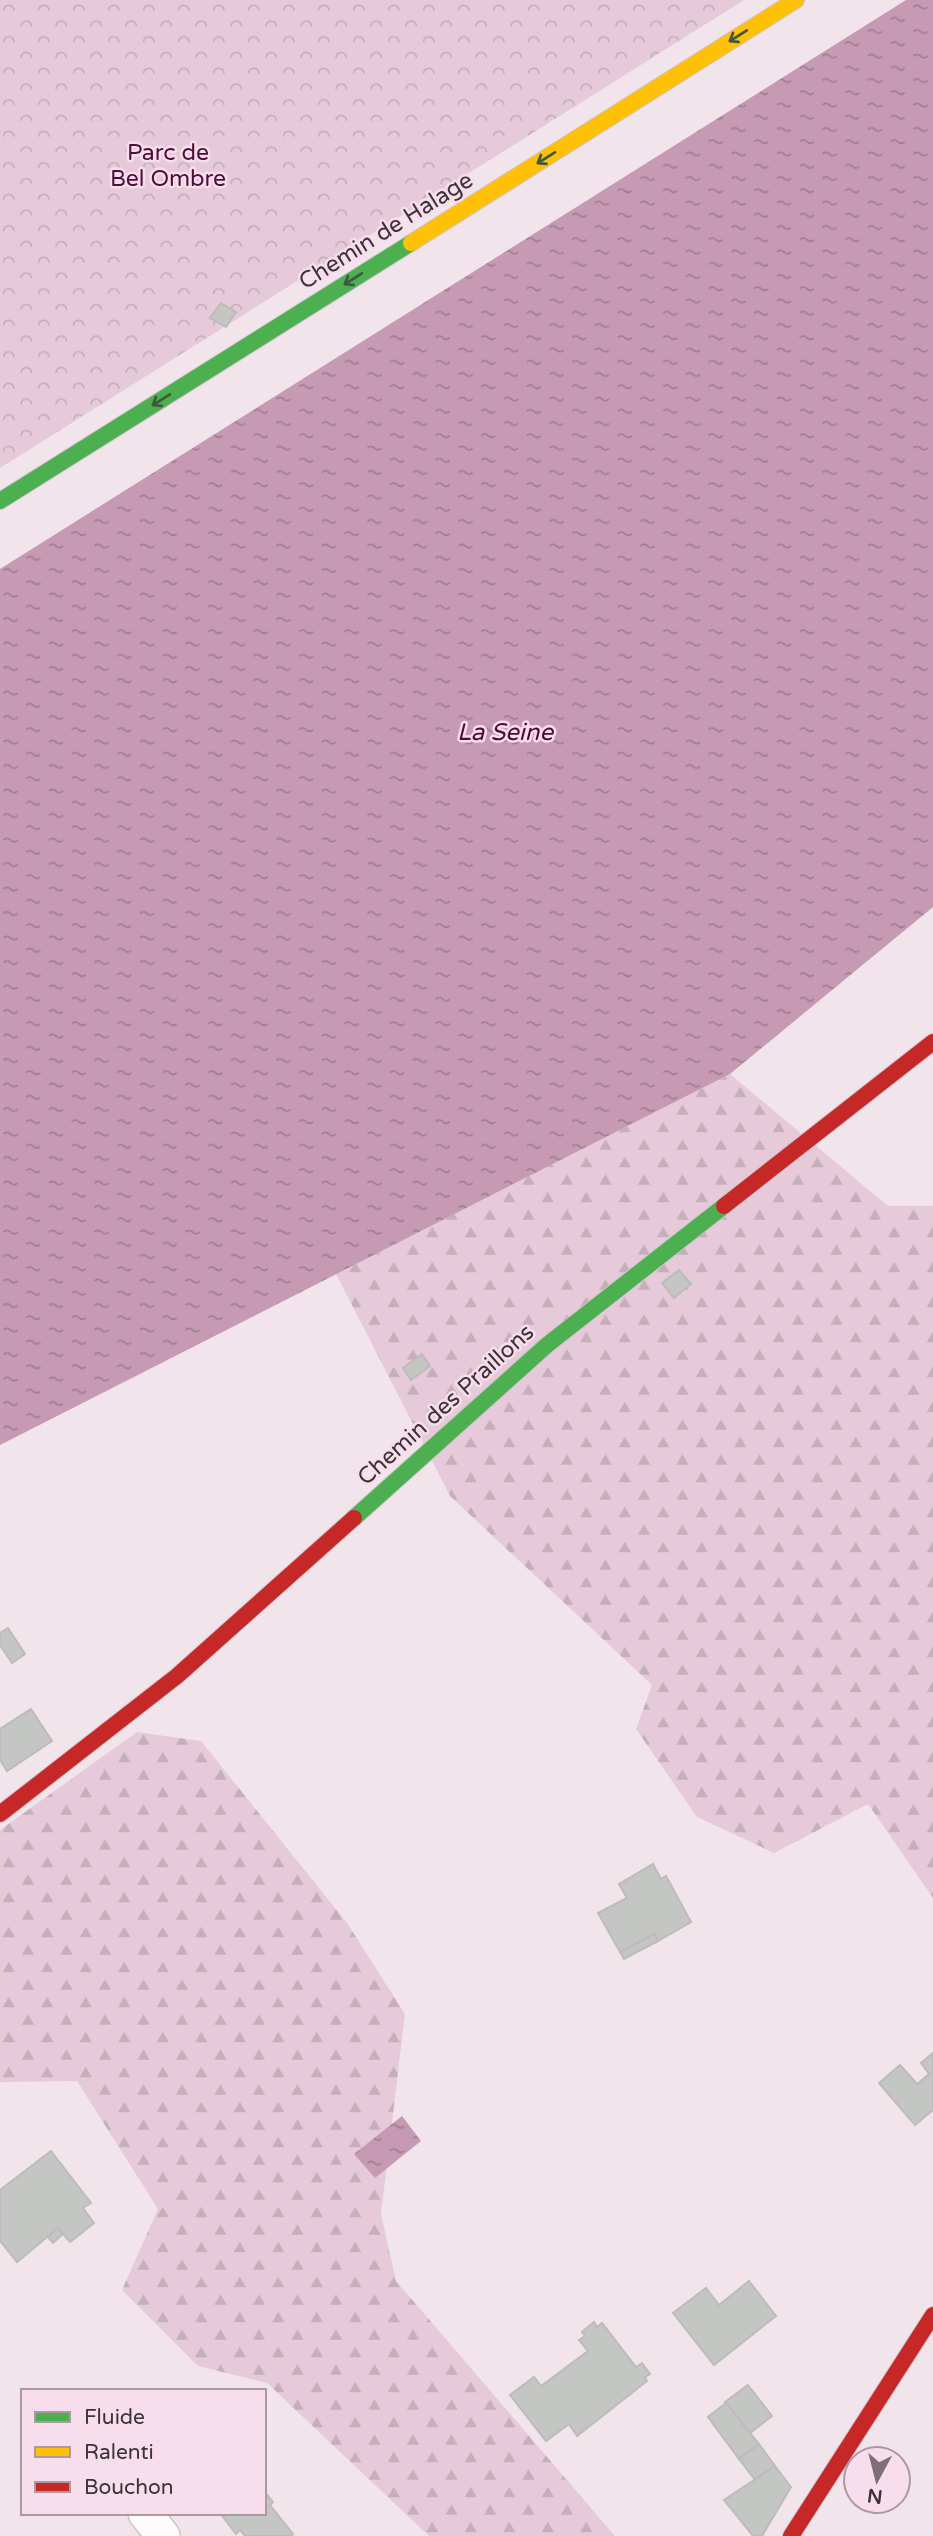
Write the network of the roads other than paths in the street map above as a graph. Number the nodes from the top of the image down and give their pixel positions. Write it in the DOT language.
graph roads {
  1 [pos="796,0"];
  2 [pos="0,501"];
  3 [pos="933,1042"];
  4 [pos="0,1814"];
  5 [pos="933,2315"];
  6 [pos="147,2515"];
  7 [pos="163,2536"];
  8 [pos="791,2536"];
  1 -- 2 [label="street, Chemin de Halage, one-way"];
  3 -- 4 [label="street, Chemin des Praillons"];
  5 -- 8 [label="street"];
  6 -- 7 [label="street"];
}
